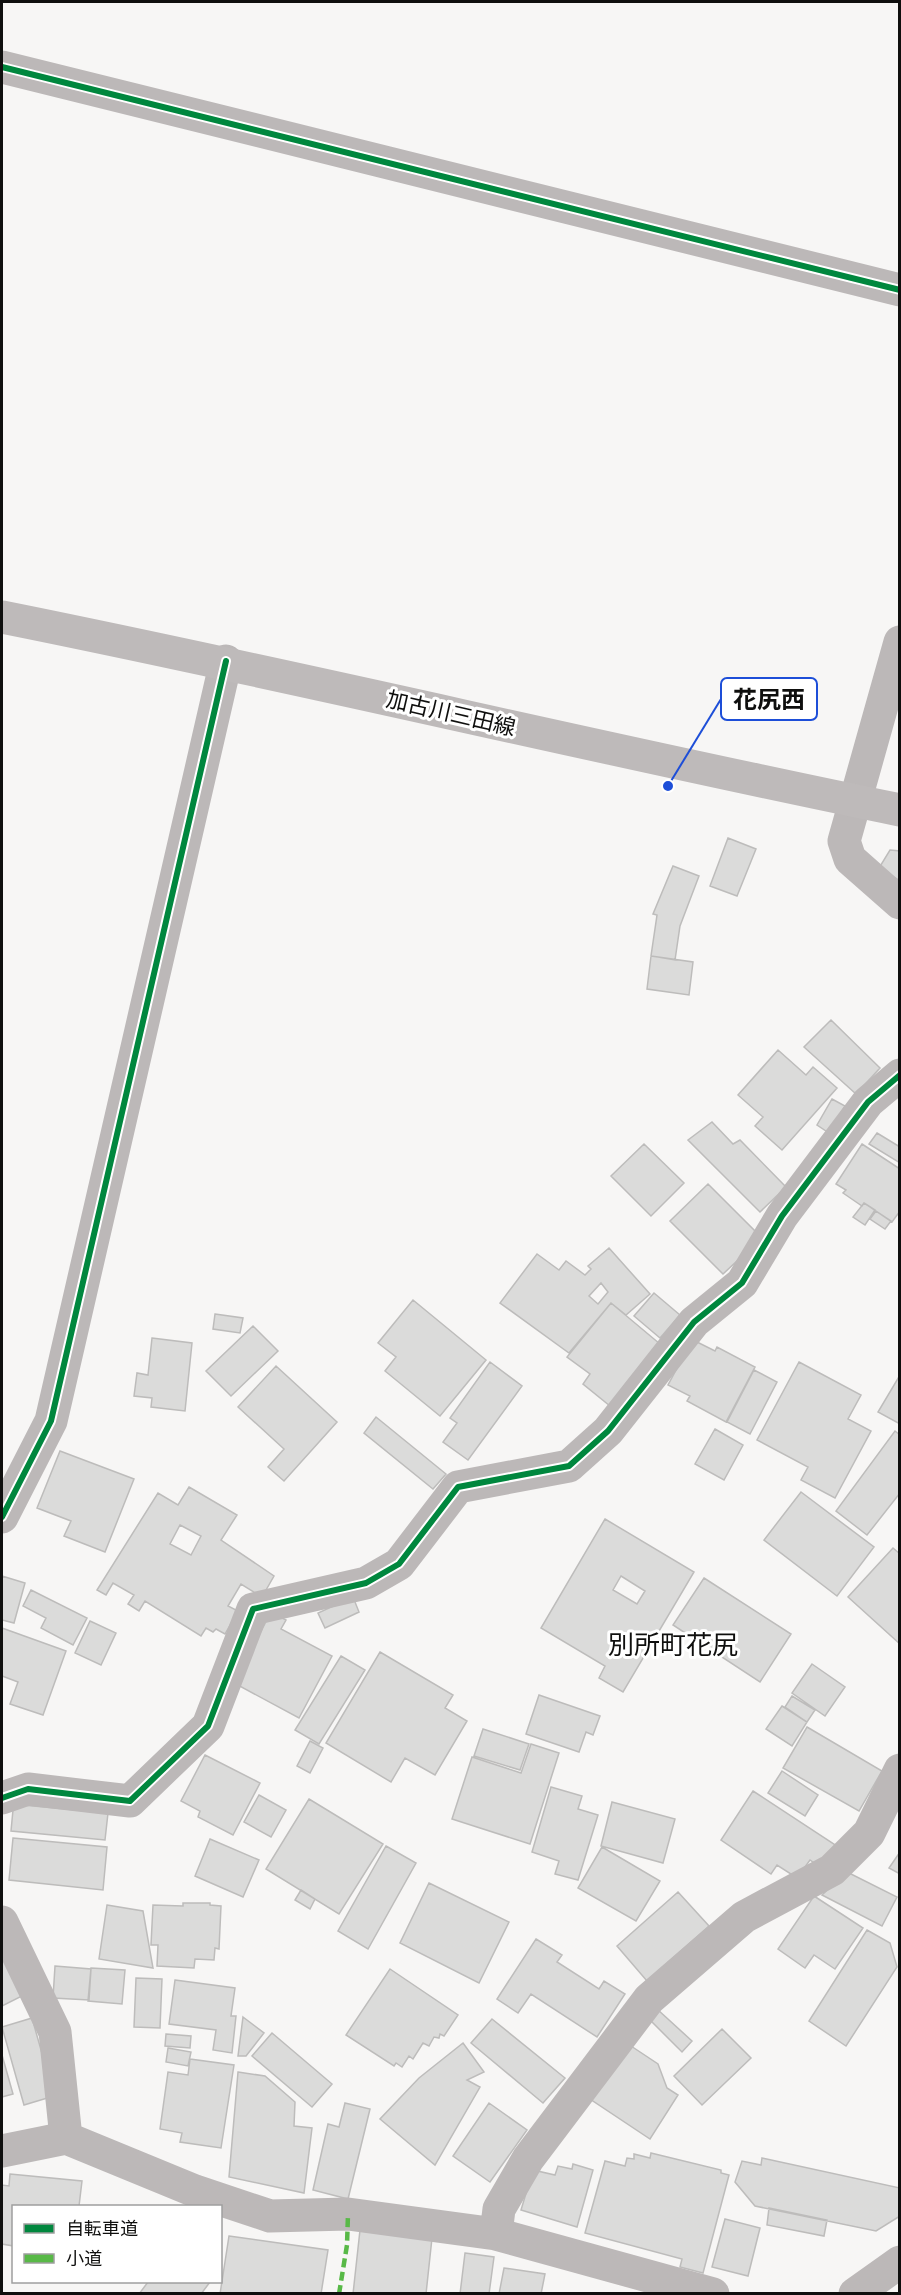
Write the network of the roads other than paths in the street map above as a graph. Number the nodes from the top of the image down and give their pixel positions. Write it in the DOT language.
graph roads {
  1 [pos="2,67"];
  2 [pos="900,290"];
  3 [pos="2,617"];
  4 [pos="900,642"];
  5 [pos="226,662"];
  6 [pos="856,801"];
  7 [pos="900,810"];
  8 [pos="900,903"];
  9 [pos="900,1076"];
  10 [pos="2,1517"];
  11 [pos="900,1770"];
  12 [pos="2,1798"];
  13 [pos="2,1922"];
  14 [pos="66,2138"];
  15 [pos="2,2151"];
  16 [pos="495,2234"];
  17 [pos="900,2262"];
  18 [pos="713,2294"];
  19 [pos="855,2294"];
  1 -- 2 [label="street"];
  3 -- 5 [label="main road, 加古川三田線"];
  4 -- 6 [label="street"];
  5 -- 6 [label="main road, 加古川三田線"];
  5 -- 10 [label="street"];
  6 -- 7 [label="main road, 加古川三田線"];
  6 -- 8 [label="street"];
  9 -- 12 [label="street"];
  11 -- 16 [label="street"];
  13 -- 14 [label="street"];
  14 -- 15 [label="street"];
  14 -- 16 [label="street"];
  16 -- 18 [label="street"];
  17 -- 19 [label="street"];
}
